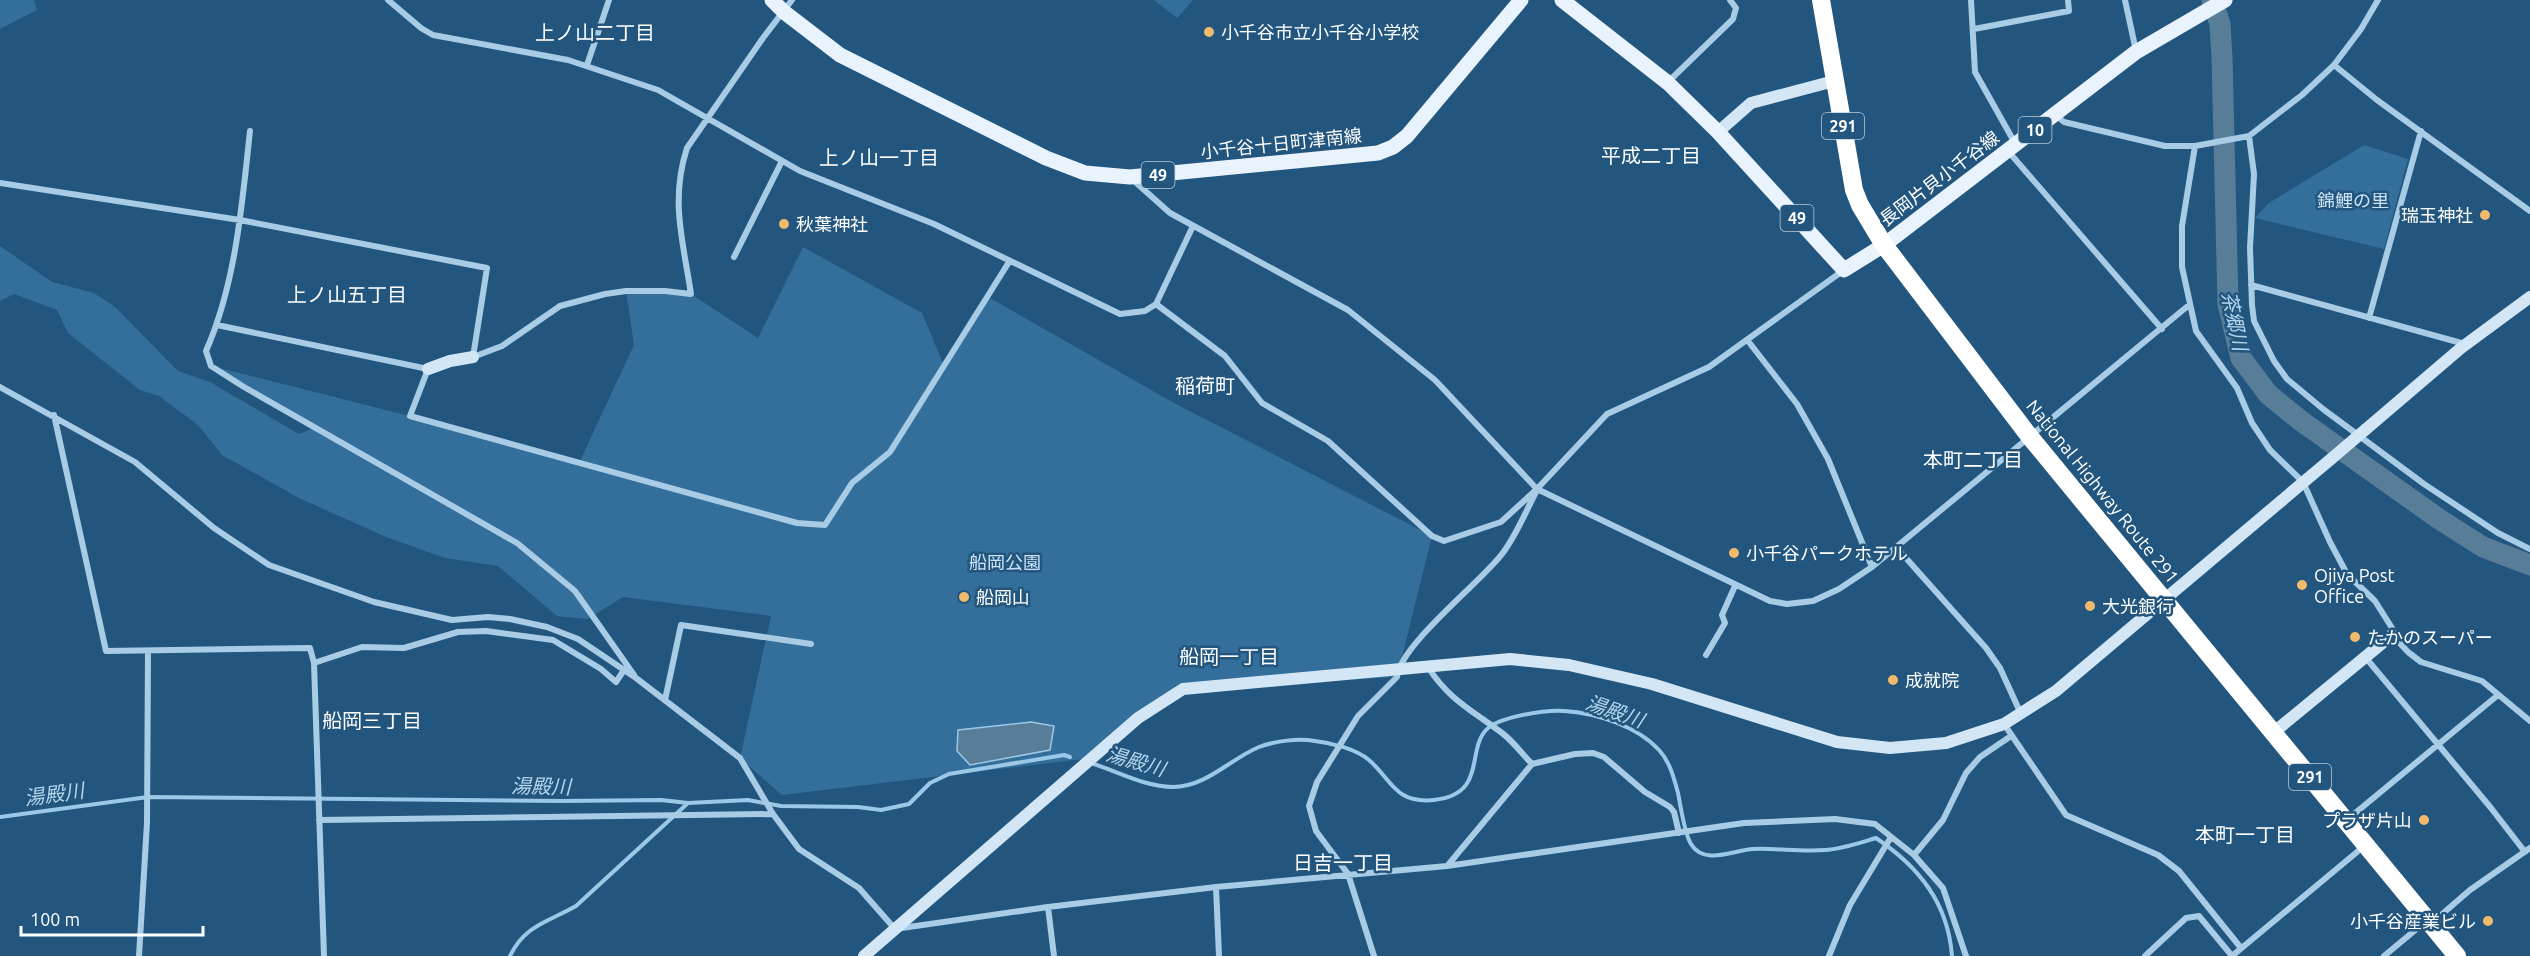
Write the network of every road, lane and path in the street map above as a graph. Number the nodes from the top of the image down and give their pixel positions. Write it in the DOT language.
graph roads {
  1 [pos="388,0"];
  2 [pos="609,0"];
  3 [pos="772,0"];
  4 [pos="1521,0"];
  5 [pos="1562,0"];
  6 [pos="1731,0"];
  7 [pos="1821,0"];
  8 [pos="1971,0"];
  9 [pos="2068,0"];
  10 [pos="2125,0"];
  11 [pos="2225,0"];
  12 [pos="2378,0"];
  13 [pos="788,6"];
  14 [pos="1974,29"];
  15 [pos="2136,52"];
  16 [pos="586,65"];
  17 [pos="2334,65"];
  18 [pos="1834,81"];
  19 [pos="1668,83"];
  20 [pos="2053,114"];
  21 [pos="707,117"];
  22 [pos="250,131"];
  23 [pos="2421,131"];
  24 [pos="1718,132"];
  25 [pos="2247,136"];
  26 [pos="2195,146"];
  27 [pos="2012,148"];
  28 [pos="782,161"];
  29 [pos="1130,177"];
  30 [pos="0,183"];
  31 [pos="2530,211"];
  32 [pos="240,220"];
  33 [pos="1193,226"];
  34 [pos="1884,244"];
  35 [pos="734,257"];
  36 [pos="1009,262"];
  37 [pos="1844,270"];
  38 [pos="2251,285"];
  39 [pos="2530,297"];
  40 [pos="1156,304"];
  41 [pos="2189,305"];
  42 [pos="2369,318"];
  43 [pos="217,325"];
  44 [pos="2162,329"];
  45 [pos="1748,341"];
  46 [pos="2466,344"];
  47 [pos="473,357"];
  48 [pos="428,369"];
  49 [pos="0,387"];
  50 [pos="54,415"];
  51 [pos="2030,437"];
  52 [pos="2303,482"];
  53 [pos="1537,489"];
  54 [pos="1897,548"];
  55 [pos="2530,549"];
  56 [pos="1872,567"];
  57 [pos="1735,586"];
  58 [pos="2163,599"];
  59 [pos="2392,635"];
  60 [pos="811,644"];
  61 [pos="148,652"];
  62 [pos="1706,655"];
  63 [pos="2366,658"];
  64 [pos="314,663"];
  65 [pos="1427,666"];
  66 [pos="1398,668"];
  67 [pos="624,670"];
  68 [pos="636,678"];
  69 [pos="2498,695"];
  70 [pos="665,700"];
  71 [pos="2021,714"];
  72 [pos="2530,721"];
  73 [pos="2004,724"];
  74 [pos="2273,733"];
  75 [pos="2011,736"];
  76 [pos="2437,745"];
  77 [pos="1532,764"];
  78 [pos="772,812"];
  79 [pos="319,820"];
  80 [pos="2346,821"];
  81 [pos="1680,833"];
  82 [pos="1891,838"];
  83 [pos="2366,844"];
  84 [pos="2527,850"];
  85 [pos="1914,855"];
  86 [pos="1447,866"];
  87 [pos="1348,874"];
  88 [pos="1216,887"];
  89 [pos="1048,907"];
  90 [pos="2429,922"];
  91 [pos="895,929"];
  92 [pos="2241,948"];
  93 [pos="139,956"];
  94 [pos="324,956"];
  95 [pos="864,956"];
  96 [pos="1054,956"];
  97 [pos="1219,956"];
  98 [pos="1374,956"];
  99 [pos="1829,956"];
  100 [pos="1966,956"];
  101 [pos="2145,956"];
  102 [pos="2232,956"];
  103 [pos="2384,956"];
  104 [pos="2457,956"];
  1 -- 16 [label="street"];
  2 -- 16 [label="street"];
  3 -- 13 [label="main road, 小千谷十日町津南線 / 49"];
  4 -- 29 [label="main road, 小千谷十日町津南線 / 49"];
  5 -- 19 [label="main road, 49"];
  6 -- 19 [label="street"];
  7 -- 18 [label="highway, National Highway Route 291 / 291"];
  8 -- 14 [label="street"];
  9 -- 14 [label="street"];
  10 -- 15 [label="street"];
  11 -- 15 [label="main road, 長岡片貝小千谷線 / 10"];
  12 -- 17 [label="street"];
  13 -- 21 [label="street"];
  13 -- 29 [label="main road, 小千谷十日町津南線 / 49"];
  14 -- 27 [label="street"];
  15 -- 20 [label="main road, 長岡片貝小千谷線 / 10"];
  16 -- 21 [label="street"];
  17 -- 23 [label="street"];
  17 -- 25 [label="street"];
  18 -- 24 [label="street"];
  18 -- 34 [label="highway, National Highway Route 291 / 291"];
  19 -- 24 [label="main road, 49"];
  20 -- 26 [label="street"];
  20 -- 27 [label="main road, 長岡片貝小千谷線 / 10"];
  21 -- 28 [label="street"];
  21 -- 47 [label="street"];
  22 -- 32 [label="street"];
  23 -- 31 [label="street"];
  23 -- 42 [label="street"];
  24 -- 37 [label="main road, 49"];
  25 -- 26 [label="street"];
  25 -- 38 [label="street"];
  26 -- 41 [label="street"];
  27 -- 34 [label="main road, 長岡片貝小千谷線 / 10"];
  27 -- 44 [label="street"];
  28 -- 35 [label="street"];
  28 -- 36 [label="street"];
  29 -- 33 [label="street"];
  30 -- 32 [label="street"];
  32 -- 43 [label="street"];
  32 -- 47 [label="street"];
  33 -- 40 [label="street"];
  33 -- 53 [label="street"];
  34 -- 37 [label="main road"];
  34 -- 51 [label="highway, National Highway Route 291 / 291"];
  36 -- 40 [label="street"];
  36 -- 48 [label="street"];
  37 -- 45 [label="street"];
  38 -- 42 [label="street"];
  38 -- 55 [label="street"];
  39 -- 46 [label="street"];
  40 -- 53 [label="street"];
  41 -- 44 [label="street"];
  41 -- 52 [label="street"];
  42 -- 46 [label="street"];
  43 -- 48 [label="street"];
  43 -- 68 [label="street"];
  44 -- 51 [label="street"];
  45 -- 53 [label="street"];
  45 -- 56 [label="street"];
  46 -- 52 [label="street, bridge"];
  47 -- 48 [label="street"];
  49 -- 50 [label="street"];
  50 -- 61 [label="street"];
  50 -- 67 [label="street"];
  51 -- 54 [label="street"];
  51 -- 58 [label="highway, National Highway Route 291 / 291"];
  52 -- 58 [label="street"];
  52 -- 59 [label="street"];
  53 -- 57 [label="street"];
  53 -- 66 [label="street"];
  54 -- 56 [label="street"];
  54 -- 71 [label="street"];
  56 -- 57 [label="street"];
  57 -- 62 [label="street"];
  58 -- 71 [label="street"];
  58 -- 74 [label="highway, National Highway Route 291 / 291"];
  59 -- 63 [label="street"];
  59 -- 69 [label="street"];
  60 -- 70 [label="street"];
  61 -- 64 [label="street"];
  61 -- 93 [label="street"];
  63 -- 74 [label="street"];
  63 -- 76 [label="street"];
  64 -- 67 [label="street"];
  64 -- 79 [label="street"];
  65 -- 66 [label="street"];
  65 -- 73 [label="street"];
  65 -- 77 [label="street"];
  66 -- 87 [label="street"];
  66 -- 91 [label="street"];
  67 -- 68 [label="street"];
  68 -- 70 [label="street"];
  69 -- 72 [label="street"];
  69 -- 76 [label="street"];
  70 -- 78 [label="street"];
  71 -- 73 [label="street"];
  73 -- 75 [label="street"];
  74 -- 80 [label="highway, National Highway Route 291 / 291"];
  75 -- 85 [label="street"];
  75 -- 92 [label="street"];
  76 -- 80 [label="street"];
  76 -- 84 [label="street"];
  77 -- 81 [label="street"];
  77 -- 86 [label="street"];
  78 -- 79 [label="street"];
  78 -- 91 [label="street"];
  79 -- 94 [label="street"];
  80 -- 83 [label="highway, National Highway Route 291 / 291"];
  81 -- 82 [label="street"];
  81 -- 86 [label="street"];
  82 -- 85 [label="street"];
  82 -- 99 [label="street"];
  83 -- 90 [label="highway, National Highway Route 291 / 291"];
  83 -- 92 [label="street"];
  84 -- 90 [label="street"];
  85 -- 100 [label="street"];
  86 -- 87 [label="street"];
  87 -- 88 [label="street"];
  87 -- 98 [label="street"];
  88 -- 89 [label="street"];
  88 -- 97 [label="street"];
  89 -- 91 [label="street"];
  89 -- 96 [label="street"];
  90 -- 103 [label="street"];
  90 -- 104 [label="highway, National Highway Route 291 / 291"];
  91 -- 95 [label="street"];
  92 -- 102 [label="street"];
  101 -- 102 [label="street"];
}
